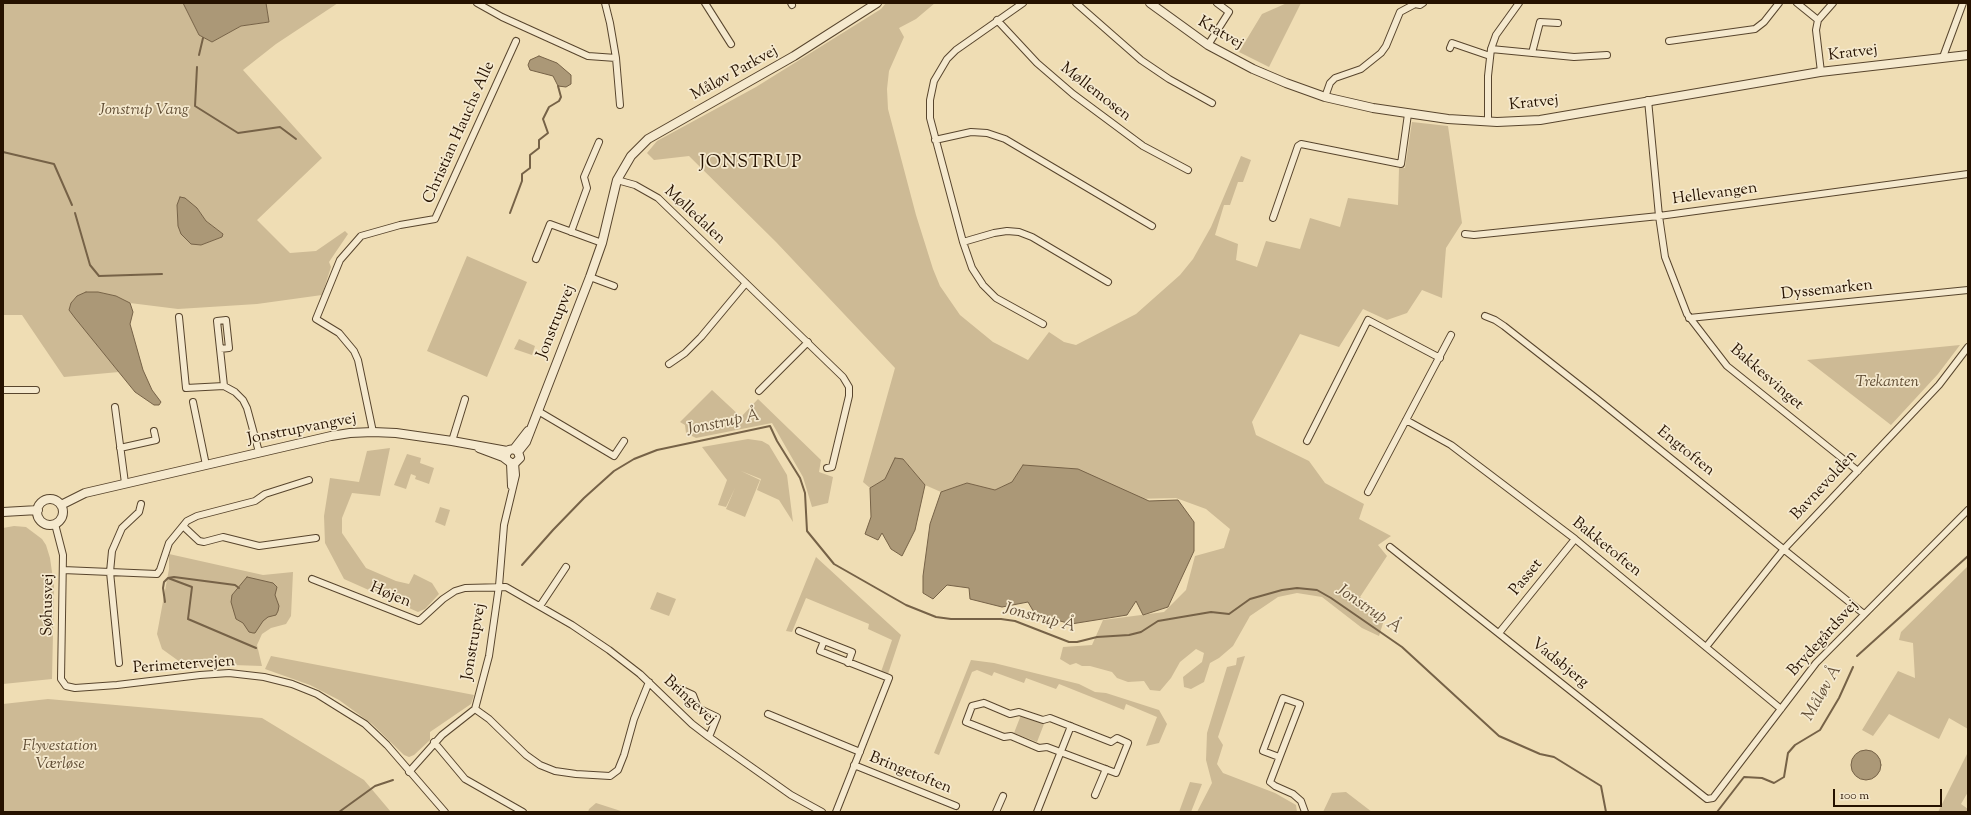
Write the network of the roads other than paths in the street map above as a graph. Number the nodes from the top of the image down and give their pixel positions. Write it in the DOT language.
graph roads {
  1 [pos="477,3"];
  2 [pos="605,3"];
  3 [pos="705,3"];
  4 [pos="877,3"];
  5 [pos="1023,3"];
  6 [pos="1076,3"];
  7 [pos="1150,3"];
  8 [pos="1217,3"];
  9 [pos="1423,3"];
  10 [pos="1519,3"];
  11 [pos="1780,3"];
  12 [pos="1797,3"];
  13 [pos="1833,3"];
  14 [pos="1963,3"];
  15 [pos="1414,4"];
  16 [pos="997,20"];
  17 [pos="1818,20"];
  18 [pos="1558,23"];
  19 [pos="516,41"];
  20 [pos="1669,41"];
  21 [pos="731,44"];
  22 [pos="1208,45"];
  23 [pos="1450,48"];
  24 [pos="1490,52"];
  25 [pos="1532,53"];
  26 [pos="1607,55"];
  27 [pos="1968,55"];
  28 [pos="1943,57"];
  29 [pos="616,58"];
  30 [pos="1821,72"];
  31 [pos="1325,97"];
  32 [pos="1648,100"];
  33 [pos="1212,103"];
  34 [pos="620,105"];
  35 [pos="1408,114"];
  36 [pos="1488,121"];
  37 [pos="935,140"];
  38 [pos="599,142"];
  39 [pos="1188,170"];
  40 [pos="1968,174"];
  41 [pos="618,180"];
  42 [pos="1660,216"];
  43 [pos="1273,218"];
  44 [pos="1152,226"];
  45 [pos="571,232"];
  46 [pos="1465,234"];
  47 [pos="963,242"];
  48 [pos="602,243"];
  49 [pos="536,259"];
  50 [pos="590,277"];
  51 [pos="1108,282"];
  52 [pos="746,283"];
  53 [pos="614,286"];
  54 [pos="1968,290"];
  55 [pos="1485,316"];
  56 [pos="179,317"];
  57 [pos="1689,318"];
  58 [pos="1043,324"];
  59 [pos="1452,335"];
  60 [pos="808,342"];
  61 [pos="1968,347"];
  62 [pos="220,349"];
  63 [pos="1440,358"];
  64 [pos="669,364"];
  65 [pos="224,386"];
  66 [pos="3,390"];
  67 [pos="36,390"];
  68 [pos="759,391"];
  69 [pos="465,399"];
  70 [pos="193,402"];
  71 [pos="116,407"];
  72 [pos="538,411"];
  73 [pos="1406,420"];
  74 [pos="154,431"];
  75 [pos="373,432"];
  76 [pos="452,441"];
  77 [pos="624,441"];
  78 [pos="1307,441"];
  79 [pos="120,448"];
  80 [pos="259,452"];
  81 [pos="512,456"];
  82 [pos="206,465"];
  83 [pos="827,468"];
  84 [pos="1858,471"];
  85 [pos="309,480"];
  86 [pos="125,483"];
  87 [pos="1368,492"];
  88 [pos="141,504"];
  89 [pos="61,505"];
  90 [pos="38,510"];
  91 [pos="1968,510"];
  92 [pos="3,512"];
  93 [pos="56,524"];
  94 [pos="183,526"];
  95 [pos="316,538"];
  96 [pos="1575,539"];
  97 [pos="1390,547"];
  98 [pos="1784,549"];
  99 [pos="566,567"];
  100 [pos="63,570"];
  101 [pos="110,572"];
  102 [pos="312,579"];
  103 [pos="499,586"];
  104 [pos="540,606"];
  105 [pos="1864,614"];
  106 [pos="799,631"];
  107 [pos="1499,633"];
  108 [pos="824,641"];
  109 [pos="1706,647"];
  110 [pos="119,663"];
  111 [pos="848,663"];
  112 [pos="649,682"];
  113 [pos="66,686"];
  114 [pos="680,689"];
  115 [pos="476,709"];
  116 [pos="1781,709"];
  117 [pos="768,714"];
  118 [pos="1071,726"];
  119 [pos="709,737"];
  120 [pos="434,742"];
  121 [pos="860,752"];
  122 [pos="1061,752"];
  123 [pos="1279,757"];
  124 [pos="854,765"];
  125 [pos="1106,769"];
  126 [pos="409,772"];
  127 [pos="1095,795"];
  128 [pos="1003,796"];
  129 [pos="1713,798"];
  130 [pos="956,806"];
  131 [pos="445,812"];
  132 [pos="523,812"];
  133 [pos="822,812"];
  134 [pos="836,812"];
  135 [pos="996,812"];
  136 [pos="1037,812"];
  137 [pos="1305,812"];
  1 -- 29 [label="street"];
  2 -- 29 [label="street"];
  3 -- 21 [label="street"];
  4 -- 41 [label="street, Måløv Parkvej"];
  5 -- 16 [label="street"];
  6 -- 33 [label="street"];
  7 -- 22 [label="street, Kratvej"];
  8 -- 22 [label="street"];
  9 -- 15 [label="street"];
  10 -- 24 [label="street"];
  11 -- 20 [label="street"];
  12 -- 17 [label="street"];
  13 -- 17 [label="street"];
  14 -- 28 [label="street"];
  15 -- 31 [label="street"];
  16 -- 37 [label="street"];
  16 -- 39 [label="street, Møllemosen"];
  17 -- 30 [label="street"];
  18 -- 25 [label="street"];
  19 -- 75 [label="street, Christian Hauchs Alle"];
  22 -- 31 [label="street, Kratvej"];
  23 -- 24 [label="street"];
  24 -- 25 [label="street"];
  24 -- 36 [label="street"];
  25 -- 26 [label="street"];
  27 -- 28 [label="street, Kratvej"];
  28 -- 30 [label="street, Kratvej"];
  29 -- 34 [label="street"];
  30 -- 32 [label="street, Kratvej"];
  31 -- 35 [label="street, Kratvej"];
  32 -- 36 [label="street, Kratvej"];
  32 -- 42 [label="street, Bakkesvinget"];
  35 -- 36 [label="street, Kratvej"];
  35 -- 43 [label="street"];
  37 -- 44 [label="street"];
  37 -- 47 [label="street"];
  38 -- 45 [label="street"];
  40 -- 42 [label="street, Hellevangen"];
  41 -- 48 [label="street, Jonstrupvej"];
  41 -- 52 [label="street, Mølledalen"];
  42 -- 46 [label="street, Hellevangen"];
  42 -- 57 [label="street, Bakkesvinget"];
  45 -- 48 [label="street"];
  45 -- 49 [label="street"];
  47 -- 51 [label="street"];
  47 -- 58 [label="street"];
  48 -- 50 [label="street, Jonstrupvej"];
  50 -- 53 [label="street"];
  50 -- 72 [label="street, Jonstrupvej"];
  52 -- 60 [label="street, Mølledalen"];
  52 -- 64 [label="street"];
  54 -- 57 [label="street, Dyssemarken"];
  55 -- 98 [label="street, Engtoften"];
  56 -- 65 [label="street"];
  57 -- 84 [label="street, Bakkesvinget"];
  59 -- 63 [label="street"];
  60 -- 68 [label="street"];
  60 -- 83 [label="street, Mølledalen"];
  61 -- 84 [label="street, Bavnevolden"];
  62 -- 65 [label="street"];
  63 -- 73 [label="street"];
  63 -- 78 [label="street"];
  65 -- 80 [label="street"];
  66 -- 67 [label="street"];
  69 -- 76 [label="street"];
  70 -- 82 [label="street"];
  71 -- 79 [label="street"];
  72 -- 77 [label="street"];
  72 -- 81 [label="street, Jonstrupvej"];
  73 -- 87 [label="street"];
  73 -- 96 [label="street, Bakketoften"];
  74 -- 79 [label="street"];
  75 -- 76 [label="street, Jonstrupvangvej"];
  75 -- 80 [label="street, Jonstrupvangvej"];
  76 -- 81 [label="street, Jonstrupvangvej"];
  79 -- 86 [label="street"];
  80 -- 82 [label="street, Jonstrupvangvej"];
  81 -- 103 [label="street, Jonstrupvej"];
  82 -- 86 [label="street, Jonstrupvangvej"];
  84 -- 98 [label="street, Bavnevolden"];
  85 -- 94 [label="street"];
  86 -- 89 [label="street, Jonstrupvangvej"];
  88 -- 101 [label="street"];
  89 -- 90 [label="street"];
  89 -- 93 [label="street"];
  90 -- 92 [label="street"];
  90 -- 93 [label="street"];
  91 -- 105 [label="street, Brydegårdsvej"];
  93 -- 100 [label="street, Søhusvej"];
  94 -- 95 [label="street"];
  94 -- 101 [label="street"];
  96 -- 107 [label="street, Passet"];
  96 -- 109 [label="street, Bakketoften"];
  97 -- 107 [label="street, Vadsbjerg"];
  98 -- 105 [label="street, Engtoften"];
  98 -- 109 [label="street, Bavnevolden"];
  99 -- 104 [label="street"];
  100 -- 101 [label="street"];
  100 -- 113 [label="street, Søhusvej"];
  101 -- 110 [label="street"];
  102 -- 103 [label="street, Højen"];
  103 -- 104 [label="street, Bringevej"];
  103 -- 115 [label="street, Jonstrupvej"];
  104 -- 112 [label="street, Bringevej"];
  105 -- 116 [label="street, Brydegårdsvej"];
  106 -- 108 [label="street"];
  107 -- 129 [label="street, Vadsbjerg"];
  108 -- 111 [label="street, Bringetoften"];
  108 -- 111 [label="street"];
  109 -- 116 [label="street, Bakketoften"];
  111 -- 121 [label="street, Bringetoften"];
  112 -- 115 [label="street"];
  112 -- 119 [label="street, Bringevej"];
  113 -- 126 [label="street, Perimetervejen"];
  114 -- 119 [label="street"];
  115 -- 120 [label="street"];
  116 -- 129 [label="street, Brydegårdsvej"];
  117 -- 121 [label="street, Bringetoften"];
  118 -- 122 [label="street"];
  118 -- 122 [label="street"];
  118 -- 125 [label="street"];
  119 -- 133 [label="street, Bringevej"];
  120 -- 126 [label="street"];
  120 -- 132 [label="street"];
  121 -- 124 [label="street, Bringetoften"];
  122 -- 125 [label="street"];
  122 -- 136 [label="street"];
  123 -- 123 [label="street"];
  123 -- 137 [label="street"];
  124 -- 130 [label="street, Bringetoften"];
  124 -- 134 [label="street, Bringetoften"];
  125 -- 127 [label="street"];
  126 -- 131 [label="street, Perimetervejen"];
  128 -- 135 [label="street"];
}
